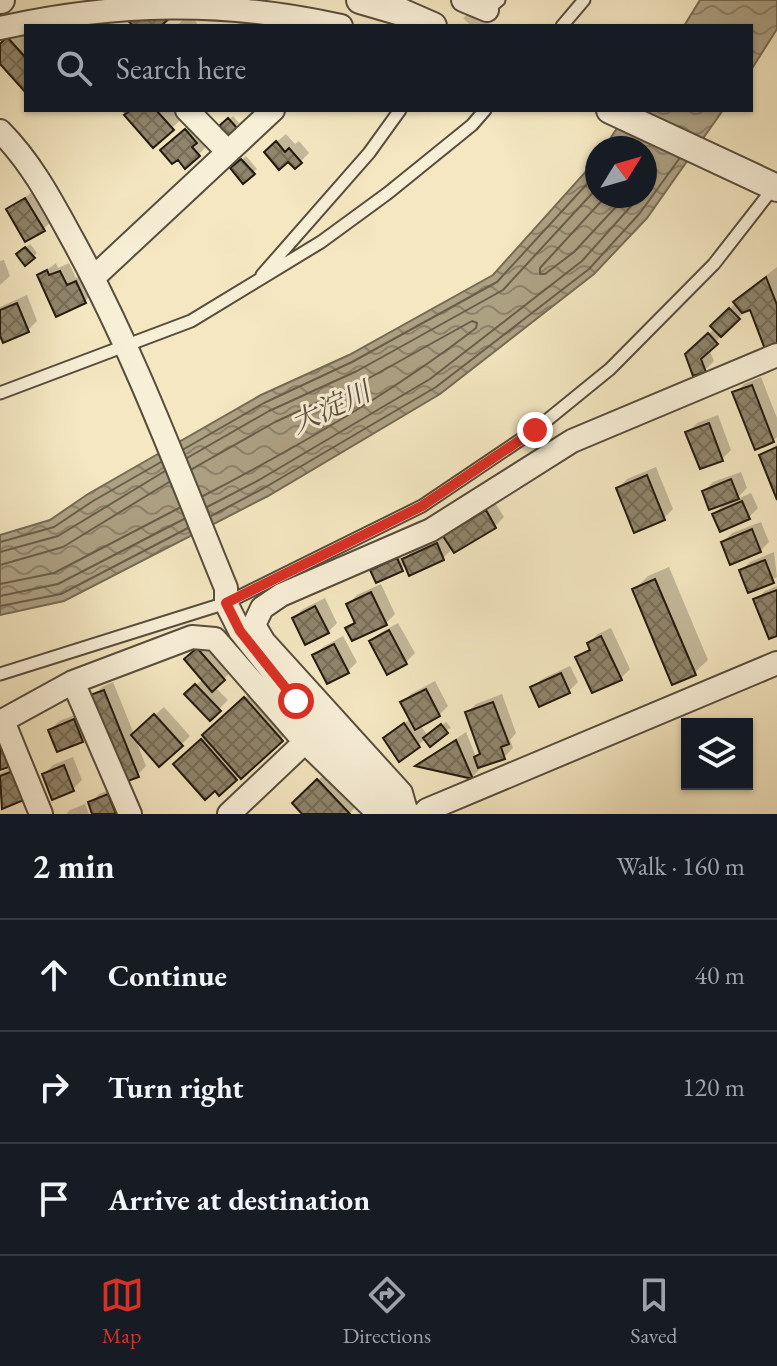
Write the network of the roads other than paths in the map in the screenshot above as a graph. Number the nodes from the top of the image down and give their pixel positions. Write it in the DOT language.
graph roads {
  1 [pos="360,0"];
  2 [pos="463,0"];
  3 [pos="584,0"];
  4 [pos="493,5"];
  5 [pos="100,18"];
  6 [pos="40,24"];
  7 [pos="333,24"];
  8 [pos="428,24"];
  9 [pos="564,24"];
  10 [pos="24,26"];
  11 [pos="0,28"];
  12 [pos="189,112"];
  13 [pos="271,112"];
  14 [pos="399,112"];
  15 [pos="483,112"];
  16 [pos="614,112"];
  17 [pos="0,131"];
  18 [pos="228,152"];
  19 [pos="776,186"];
  20 [pos="93,278"];
  21 [pos="252,285"];
  22 [pos="126,345"];
  23 [pos="777,355"];
  24 [pos="0,393"];
  25 [pos="226,595"];
  26 [pos="777,663"];
  27 [pos="0,674"];
  28 [pos="73,682"];
  29 [pos="1,721"];
  30 [pos="305,742"];
  31 [pos="41,814"];
  32 [pos="130,814"];
  33 [pos="229,814"];
  34 [pos="379,814"];
  35 [pos="398,814"];
  36 [pos="407,814"];
  37 [pos="423,814"];
  1 -- 8 [label="street"];
  2 -- 4 [label="street"];
  3 -- 9 [label="lane"];
  5 -- 6 [label="street"];
  5 -- 7 [label="street"];
  10 -- 11 [label="street"];
  12 -- 18 [label="street"];
  13 -- 18 [label="street"];
  14 -- 21 [label="lane"];
  15 -- 21 [label="lane"];
  16 -- 19 [label="street"];
  17 -- 20 [label="street"];
  18 -- 20 [label="street"];
  19 -- 25 [label="lane"];
  20 -- 22 [label="street"];
  21 -- 22 [label="lane"];
  22 -- 24 [label="lane"];
  22 -- 25 [label="street"];
  23 -- 36 [label="street"];
  25 -- 27 [label="lane"];
  25 -- 35 [label="street"];
  26 -- 37 [label="street"];
  28 -- 29 [label="street"];
  28 -- 30 [label="street"];
  28 -- 32 [label="street"];
  29 -- 31 [label="street"];
  30 -- 33 [label="street"];
  30 -- 34 [label="street"];
}
